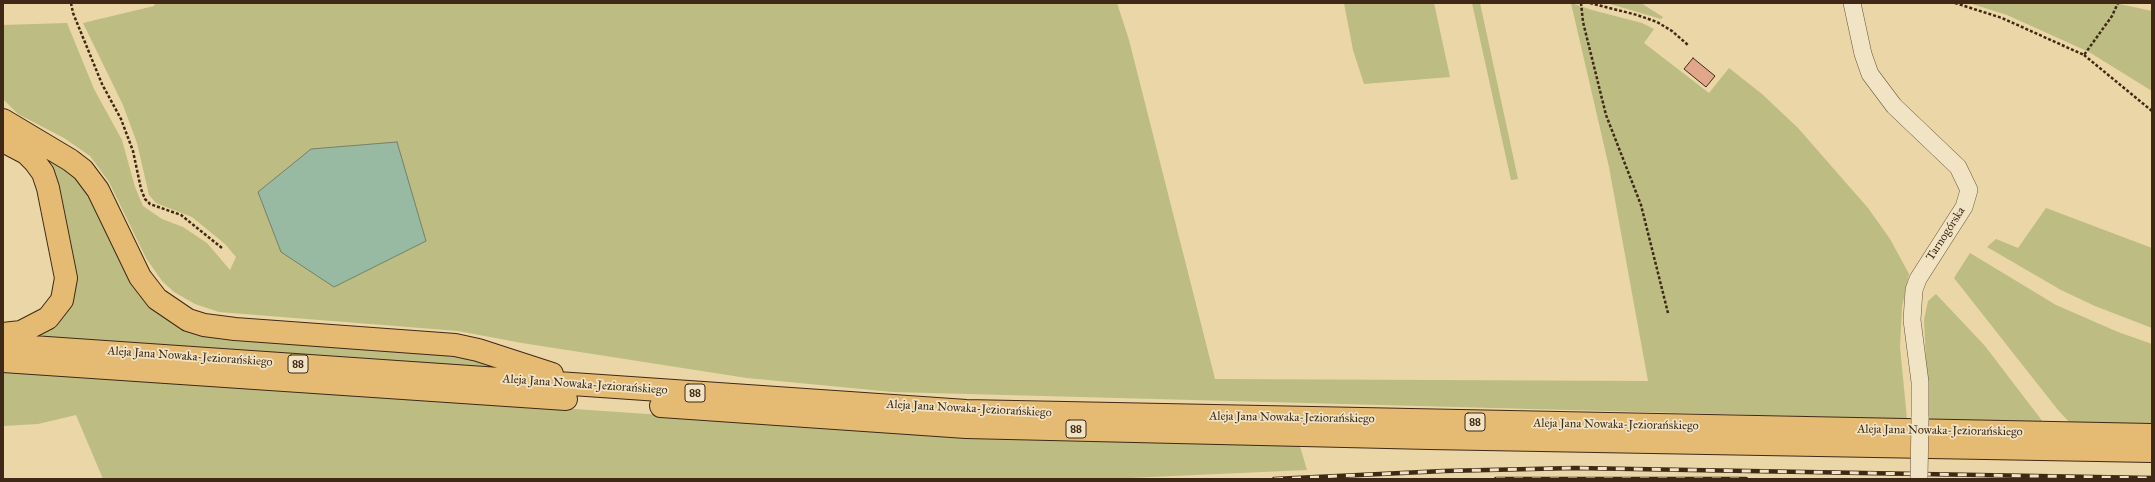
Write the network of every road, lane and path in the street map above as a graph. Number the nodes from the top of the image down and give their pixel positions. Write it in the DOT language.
graph roads {
  1 [pos="71,3"];
  2 [pos="1581,3"];
  3 [pos="1590,3"];
  4 [pos="1852,3"];
  5 [pos="1954,3"];
  6 [pos="2118,3"];
  7 [pos="1688,45"];
  8 [pos="2084,55"];
  9 [pos="2152,111"];
  10 [pos="3,120"];
  11 [pos="3,141"];
  12 [pos="222,248"];
  13 [pos="1668,313"];
  14 [pos="3,334"];
  15 [pos="3,345"];
  16 [pos="3,361"];
  17 [pos="592,386"];
  18 [pos="2152,435"];
  19 [pos="2152,451"];
  20 [pos="1919,479"];
  1 -- 12 [label="path"];
  2 -- 13 [label="path"];
  3 -- 7 [label="path"];
  4 -- 20 [label="street, Tarnogórska, bridge"];
  5 -- 8 [label="path"];
  6 -- 8 [label="path"];
  8 -- 9 [label="path"];
  10 -- 17 [label="main road"];
  11 -- 14 [label="main road"];
  15 -- 17 [label="main road, Aleja Jana Nowaka-Jeziorańskiego / 88"];
  16 -- 19 [label="main road, Aleja Jana Nowaka-Jeziorańskiego / 88"];
  17 -- 18 [label="main road, Aleja Jana Nowaka-Jeziorańskiego / 88"];
}
